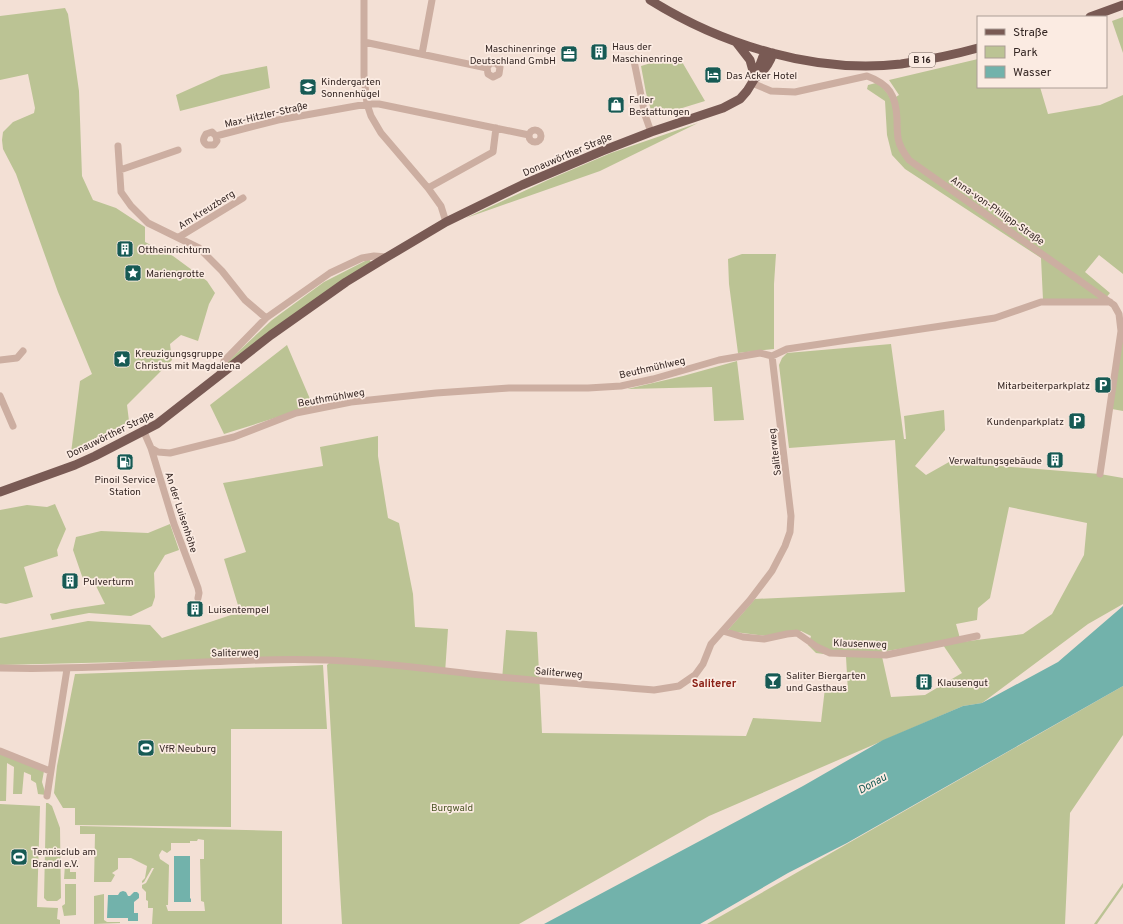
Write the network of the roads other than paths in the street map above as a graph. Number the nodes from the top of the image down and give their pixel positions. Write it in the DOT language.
graph roads {
  1 [pos="364,0"];
  2 [pos="432,0"];
  3 [pos="650,0"];
  4 [pos="1123,5"];
  5 [pos="1093,16"];
  6 [pos="364,42"];
  7 [pos="736,42"];
  8 [pos="977,48"];
  9 [pos="769,52"];
  10 [pos="422,54"];
  11 [pos="634,61"];
  12 [pos="487,68"];
  13 [pos="754,80"];
  14 [pos="368,104"];
  15 [pos="496,128"];
  16 [pos="651,132"];
  17 [pos="529,135"];
  18 [pos="216,136"];
  19 [pos="118,146"];
  20 [pos="178,150"];
  21 [pos="120,170"];
  22 [pos="428,188"];
  23 [pos="243,198"];
  24 [pos="446,222"];
  25 [pos="179,237"];
  26 [pos="387,256"];
  27 [pos="1110,302"];
  28 [pos="266,318"];
  29 [pos="23,351"];
  30 [pos="772,356"];
  31 [pos="0,360"];
  32 [pos="219,376"];
  33 [pos="0,396"];
  34 [pos="13,426"];
  35 [pos="144,432"];
  36 [pos="151,448"];
  37 [pos="1100,474"];
  38 [pos="0,492"];
  39 [pos="198,598"];
  40 [pos="723,631"];
  41 [pos="977,636"];
  42 [pos="0,668"];
  43 [pos="67,669"];
  44 [pos="0,751"];
  45 [pos="50,771"];
  46 [pos="47,796"];
  1 -- 6 [label="street"];
  2 -- 10 [label="street"];
  3 -- 7 [label="main road, B 16"];
  4 -- 5 [label="main road"];
  6 -- 10 [label="street"];
  6 -- 14 [label="street"];
  7 -- 9 [label="main road, B 16"];
  7 -- 13 [label="main road"];
  8 -- 9 [label="main road, B 16"];
  9 -- 13 [label="main road, Donauwörther Straße"];
  10 -- 12 [label="street"];
  11 -- 16 [label="street"];
  13 -- 16 [label="main road, Donauwörther Straße"];
  13 -- 27 [label="street, Anna-von-Philipp-Straße"];
  14 -- 15 [label="street, Max-Hitzler-Straße"];
  14 -- 18 [label="street, Max-Hitzler-Straße"];
  14 -- 22 [label="street"];
  15 -- 17 [label="street, Max-Hitzler-Straße"];
  15 -- 22 [label="street"];
  16 -- 24 [label="main road, Donauwörther Straße"];
  19 -- 21 [label="street, Am Kreuzberg"];
  20 -- 21 [label="street"];
  21 -- 25 [label="street, Am Kreuzberg"];
  22 -- 24 [label="street"];
  23 -- 25 [label="street, Am Kreuzberg"];
  24 -- 26 [label="main road, Donauwörther Straße"];
  25 -- 28 [label="street, Am Kreuzberg"];
  26 -- 28 [label="street, Donauwörther Straße"];
  26 -- 32 [label="main road, Donauwörther Straße"];
  27 -- 30 [label="street, Beuthmühlweg"];
  27 -- 37 [label="street, Anna-von-Philipp-Straße"];
  28 -- 32 [label="street, Donauwörther Straße"];
  29 -- 31 [label="street"];
  30 -- 36 [label="street, Beuthmühlweg"];
  30 -- 40 [label="street, Saliterweg"];
  32 -- 35 [label="main road, Donauwörther Straße"];
  33 -- 34 [label="street"];
  35 -- 36 [label="street, An der Luisenhöhe"];
  35 -- 38 [label="main road, Donauwörther Straße"];
  36 -- 39 [label="street, An der Luisenhöhe"];
  40 -- 41 [label="street, Klausenweg"];
  40 -- 43 [label="street, Saliterweg"];
  42 -- 43 [label="street, Saliterweg"];
  43 -- 45 [label="street"];
  44 -- 45 [label="street"];
  45 -- 46 [label="street"];
}
